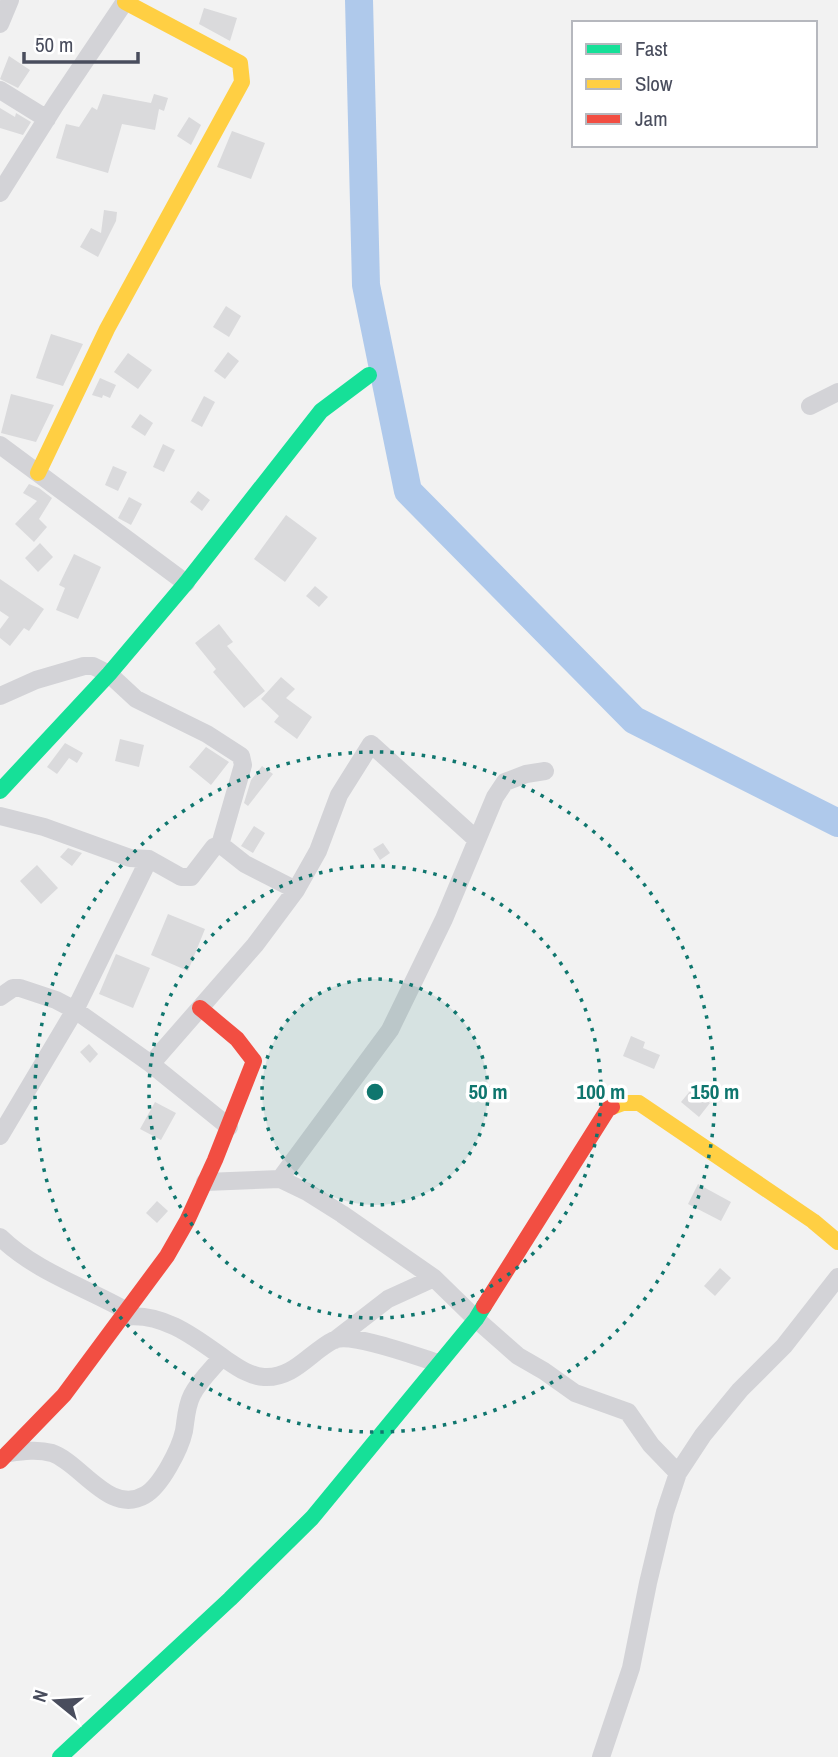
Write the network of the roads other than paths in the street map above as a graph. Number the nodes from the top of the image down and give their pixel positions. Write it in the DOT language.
graph roads {
  1 [pos="10,0"];
  2 [pos="126,1"];
  3 [pos="0,24"];
  4 [pos="0,90"];
  5 [pos="47,119"];
  6 [pos="0,193"];
  7 [pos="369,375"];
  8 [pos="838,393"];
  9 [pos="810,406"];
  10 [pos="0,445"];
  11 [pos="38,472"];
  12 [pos="187,583"];
  13 [pos="109,674"];
  14 [pos="0,696"];
  15 [pos="545,771"];
  16 [pos="0,791"];
  17 [pos="0,816"];
  18 [pos="476,839"];
  19 [pos="219,845"];
  20 [pos="149,859"];
  21 [pos="296,890"];
  22 [pos="0,997"];
  23 [pos="200,1008"];
  24 [pos="75,1010"];
  25 [pos="151,1064"];
  26 [pos="229,1127"];
  27 [pos="0,1136"];
  28 [pos="280,1179"];
  29 [pos="205,1182"];
  30 [pos="0,1237"];
  31 [pos="838,1242"];
  32 [pos="434,1278"];
  33 [pos="838,1278"];
  34 [pos="125,1314"];
  35 [pos="476,1320"];
  36 [pos="335,1340"];
  37 [pos="222,1357"];
  38 [pos="438,1363"];
  39 [pos="4,1457"];
  40 [pos="678,1473"];
  41 [pos="60,1757"];
  42 [pos="601,1757"];
  1 -- 3 [label="street"];
  2 -- 5 [label="street"];
  2 -- 11 [label="street"];
  4 -- 5 [label="street"];
  5 -- 6 [label="street"];
  7 -- 12 [label="street"];
  8 -- 9 [label="street"];
  10 -- 11 [label="street"];
  11 -- 12 [label="street"];
  12 -- 13 [label="street"];
  13 -- 14 [label="street"];
  13 -- 16 [label="street"];
  13 -- 19 [label="street"];
  15 -- 18 [label="street"];
  17 -- 20 [label="street"];
  18 -- 21 [label="street"];
  18 -- 28 [label="street"];
  19 -- 20 [label="street"];
  19 -- 21 [label="street"];
  20 -- 24 [label="street"];
  21 -- 23 [label="street"];
  22 -- 24 [label="street"];
  23 -- 25 [label="street"];
  23 -- 26 [label="street"];
  24 -- 25 [label="street"];
  24 -- 27 [label="street"];
  25 -- 26 [label="street"];
  26 -- 29 [label="street"];
  28 -- 29 [label="street"];
  28 -- 32 [label="street"];
  29 -- 34 [label="street"];
  30 -- 34 [label="street"];
  31 -- 35 [label="street"];
  32 -- 35 [label="street"];
  32 -- 36 [label="street"];
  33 -- 40 [label="street"];
  34 -- 37 [label="street"];
  34 -- 39 [label="street"];
  35 -- 38 [label="street"];
  35 -- 40 [label="street"];
  36 -- 37 [label="street"];
  36 -- 38 [label="street"];
  37 -- 39 [label="street"];
  38 -- 41 [label="street"];
  40 -- 42 [label="street"];
}
